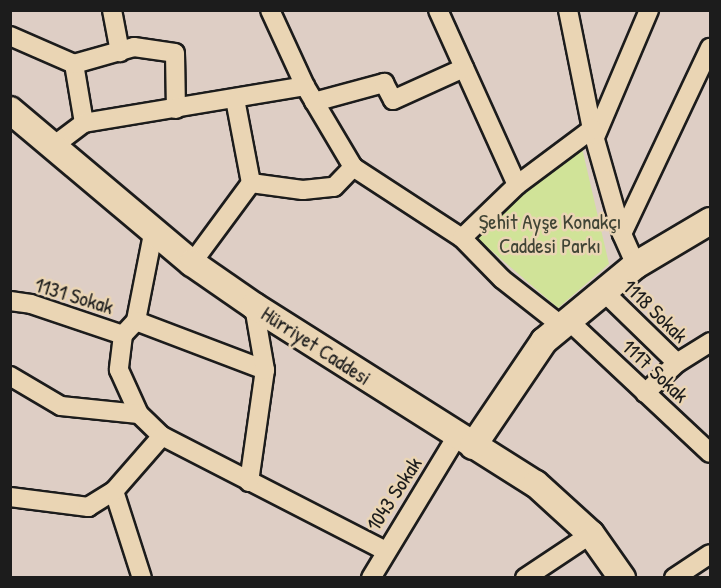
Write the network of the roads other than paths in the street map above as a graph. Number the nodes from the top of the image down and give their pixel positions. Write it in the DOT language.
graph roads {
  1 [pos="112,10"];
  2 [pos="270,10"];
  3 [pos="438,10"];
  4 [pos="568,10"];
  5 [pos="649,10"];
  6 [pos="10,36"];
  7 [pos="711,48"];
  8 [pos="120,52"];
  9 [pos="74,64"];
  10 [pos="464,68"];
  11 [pos="310,94"];
  12 [pos="235,99"];
  13 [pos="176,109"];
  14 [pos="10,110"];
  15 [pos="84,123"];
  16 [pos="594,132"];
  17 [pos="52,147"];
  18 [pos="353,167"];
  19 [pos="251,183"];
  20 [pos="517,185"];
  21 [pos="711,220"];
  22 [pos="153,234"];
  23 [pos="622,234"];
  24 [pos="462,238"];
  25 [pos="192,263"];
  26 [pos="636,265"];
  27 [pos="603,291"];
  28 [pos="10,301"];
  29 [pos="254,306"];
  30 [pos="136,321"];
  31 [pos="566,323"];
  32 [pos="123,335"];
  33 [pos="711,342"];
  34 [pos="677,363"];
  35 [pos="265,370"];
  36 [pos="10,376"];
  37 [pos="645,393"];
  38 [pos="139,414"];
  39 [pos="162,436"];
  40 [pos="465,441"];
  41 [pos="711,453"];
  42 [pos="249,482"];
  43 [pos="114,491"];
  44 [pos="10,497"];
  45 [pos="591,534"];
  46 [pos="384,549"];
  47 [pos="711,554"];
  48 [pos="142,578"];
  49 [pos="371,578"];
  50 [pos="525,578"];
  51 [pos="622,578"];
  52 [pos="674,578"];
  1 -- 8 [label="street"];
  2 -- 11 [label="street"];
  3 -- 10 [label="street"];
  4 -- 16 [label="street"];
  5 -- 16 [label="street"];
  6 -- 9 [label="street"];
  7 -- 23 [label="street"];
  8 -- 9 [label="street"];
  8 -- 13 [label="street"];
  9 -- 15 [label="street"];
  10 -- 11 [label="street"];
  10 -- 20 [label="street"];
  11 -- 12 [label="street"];
  11 -- 18 [label="street"];
  12 -- 13 [label="street"];
  12 -- 19 [label="street"];
  13 -- 15 [label="street"];
  14 -- 17 [label="street, Hürriyet Caddesi"];
  15 -- 17 [label="street"];
  16 -- 20 [label="street"];
  16 -- 23 [label="street"];
  17 -- 22 [label="street, Hürriyet Caddesi"];
  18 -- 19 [label="street"];
  18 -- 24 [label="street, 1117 Sokak"];
  19 -- 25 [label="street"];
  20 -- 24 [label="street"];
  21 -- 26 [label="street"];
  22 -- 25 [label="street, Hürriyet Caddesi"];
  22 -- 30 [label="street"];
  23 -- 26 [label="street"];
  24 -- 31 [label="street, 1117 Sokak"];
  25 -- 29 [label="street, Hürriyet Caddesi"];
  26 -- 27 [label="street"];
  27 -- 31 [label="street"];
  27 -- 34 [label="street, 1118 Sokak"];
  28 -- 32 [label="street, 1131 Sokak"];
  29 -- 35 [label="street"];
  29 -- 40 [label="street, Hürriyet Caddesi"];
  30 -- 32 [label="street"];
  30 -- 35 [label="street"];
  31 -- 37 [label="street, 1117 Sokak"];
  31 -- 40 [label="street"];
  32 -- 38 [label="street"];
  33 -- 34 [label="street, 1118 Sokak"];
  34 -- 37 [label="street, 1118 Sokak"];
  35 -- 42 [label="street"];
  36 -- 38 [label="street"];
  37 -- 41 [label="street, 1117 Sokak"];
  38 -- 39 [label="street"];
  39 -- 42 [label="street"];
  39 -- 43 [label="street"];
  40 -- 45 [label="street, Hürriyet Caddesi"];
  40 -- 46 [label="street, 1043 Sokak"];
  42 -- 46 [label="street"];
  43 -- 44 [label="street"];
  43 -- 48 [label="street"];
  45 -- 50 [label="street"];
  45 -- 51 [label="street, Hürriyet Caddesi"];
  46 -- 49 [label="street, 1043 Sokak"];
  47 -- 52 [label="street"];
}
